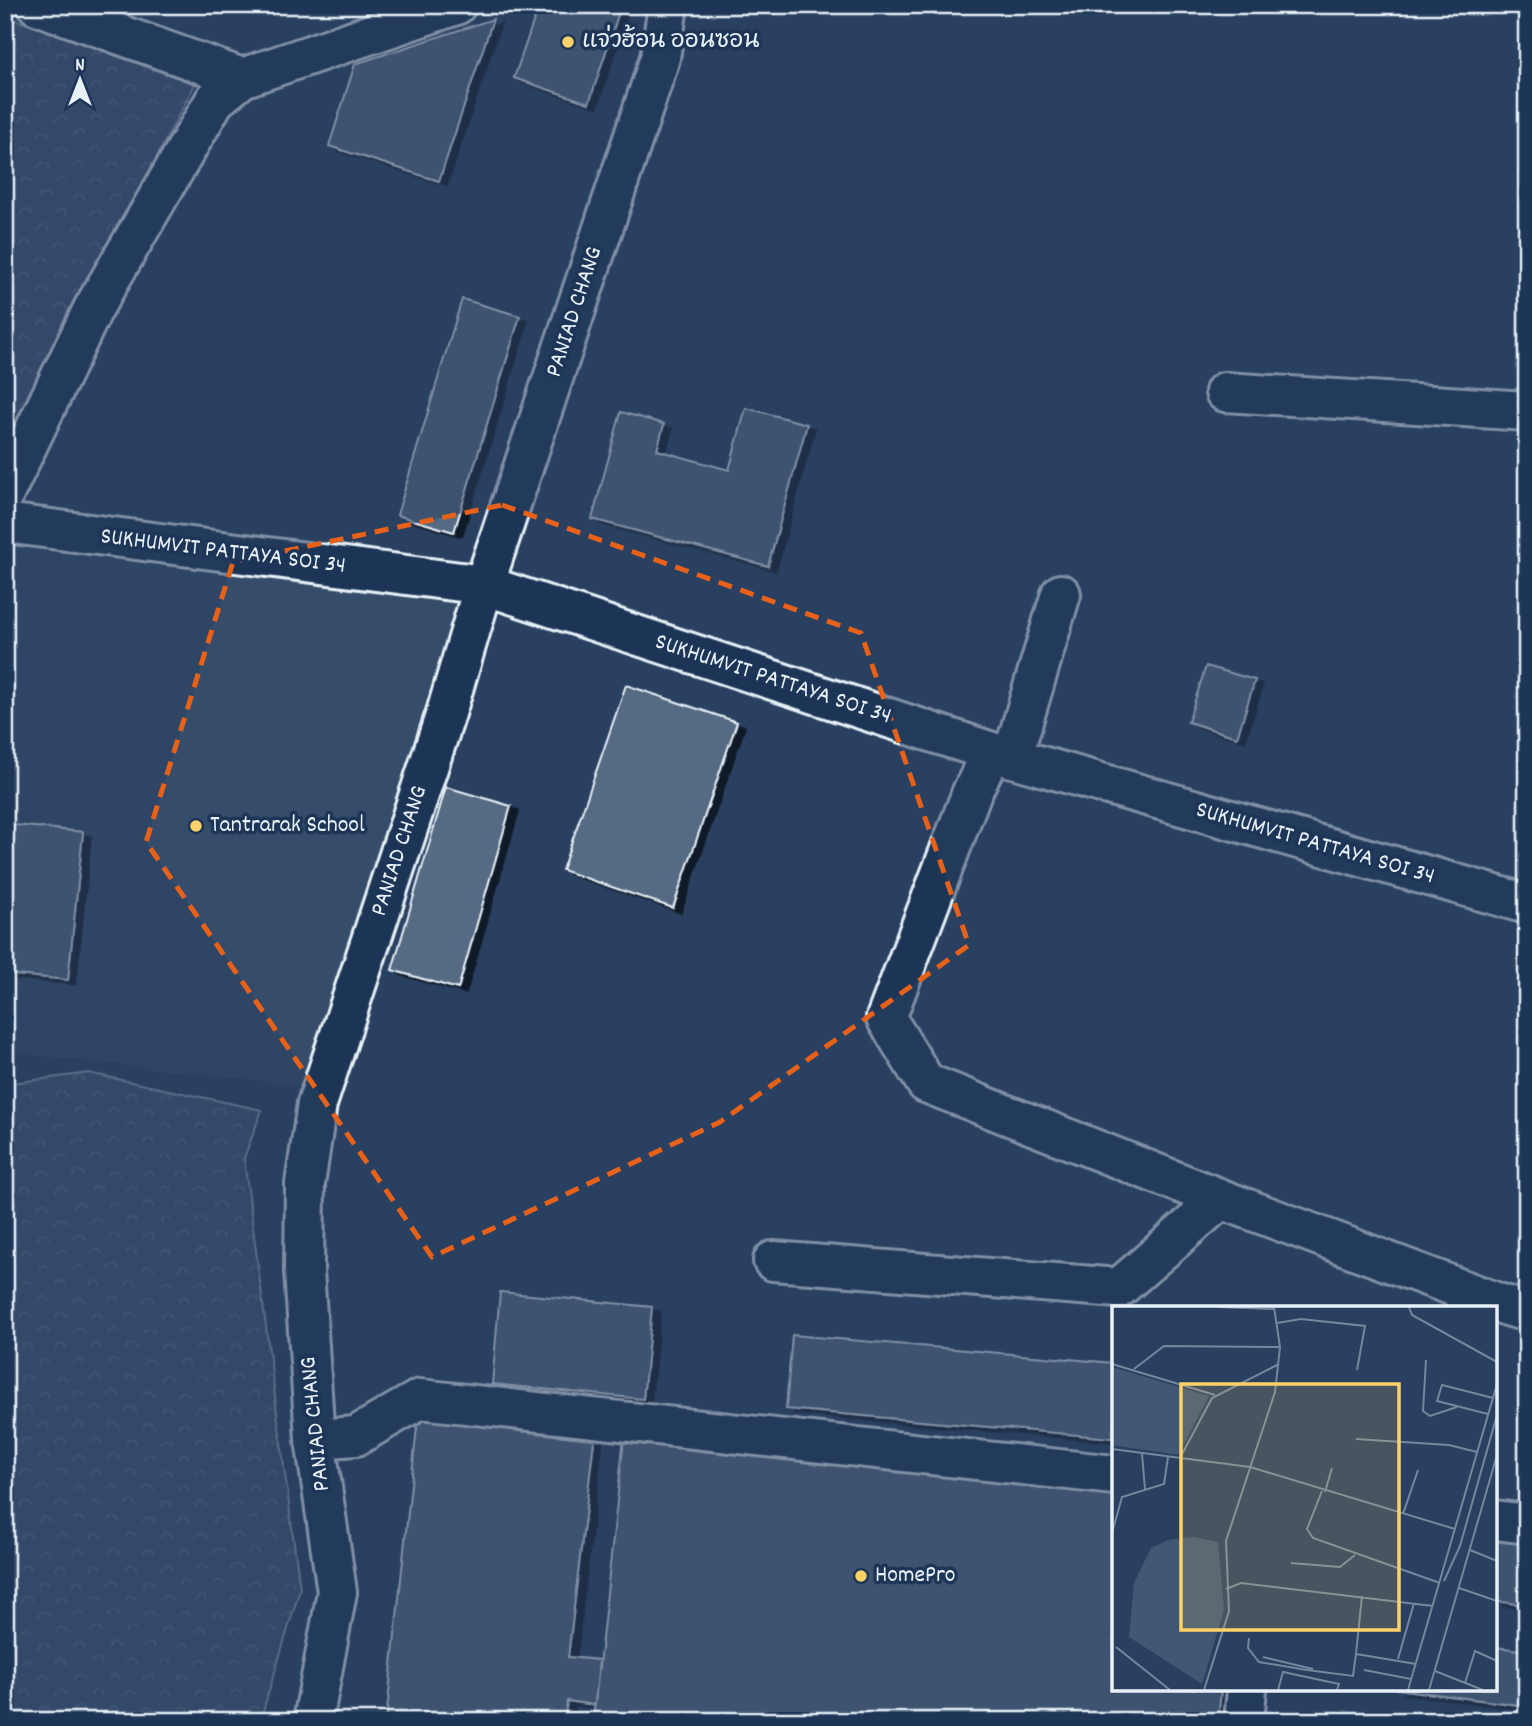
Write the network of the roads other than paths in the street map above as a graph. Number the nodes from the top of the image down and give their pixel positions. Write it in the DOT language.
graph roads {
  1 [pos="37,5"];
  2 [pos="456,5"];
  3 [pos="668,5"];
  4 [pos="242,78"];
  5 [pos="1225,392"];
  6 [pos="1527,411"];
  7 [pos="5,492"];
  8 [pos="5,523"];
  9 [pos="484,586"];
  10 [pos="1061,594"];
  11 [pos="1002,755"];
  12 [pos="1527,904"];
  13 [pos="1221,1199"];
  14 [pos="774,1261"];
  15 [pos="1527,1312"];
  16 [pos="314,1439"];
  17 [pos="1112,1475"];
  18 [pos="1497,1520"];
  19 [pos="1527,1524"];
  20 [pos="1247,1691"];
  21 [pos="313,1721"];
  22 [pos="1244,1721"];
  1 -- 4 [label="street"];
  2 -- 4 [label="street"];
  3 -- 9 [label="street, PANIAD CHANG"];
  4 -- 7 [label="street"];
  5 -- 6 [label="street"];
  8 -- 9 [label="street, SUKHUMVIT PATTAYA SOI 34"];
  9 -- 11 [label="street, SUKHUMVIT PATTAYA SOI 34"];
  9 -- 16 [label="street, PANIAD CHANG"];
  10 -- 11 [label="street"];
  11 -- 12 [label="street, SUKHUMVIT PATTAYA SOI 34"];
  11 -- 13 [label="street"];
  13 -- 14 [label="street"];
  13 -- 15 [label="street"];
  16 -- 17 [label="street"];
  16 -- 21 [label="street, PANIAD CHANG"];
  18 -- 19 [label="street"];
  20 -- 22 [label="street"];
}
